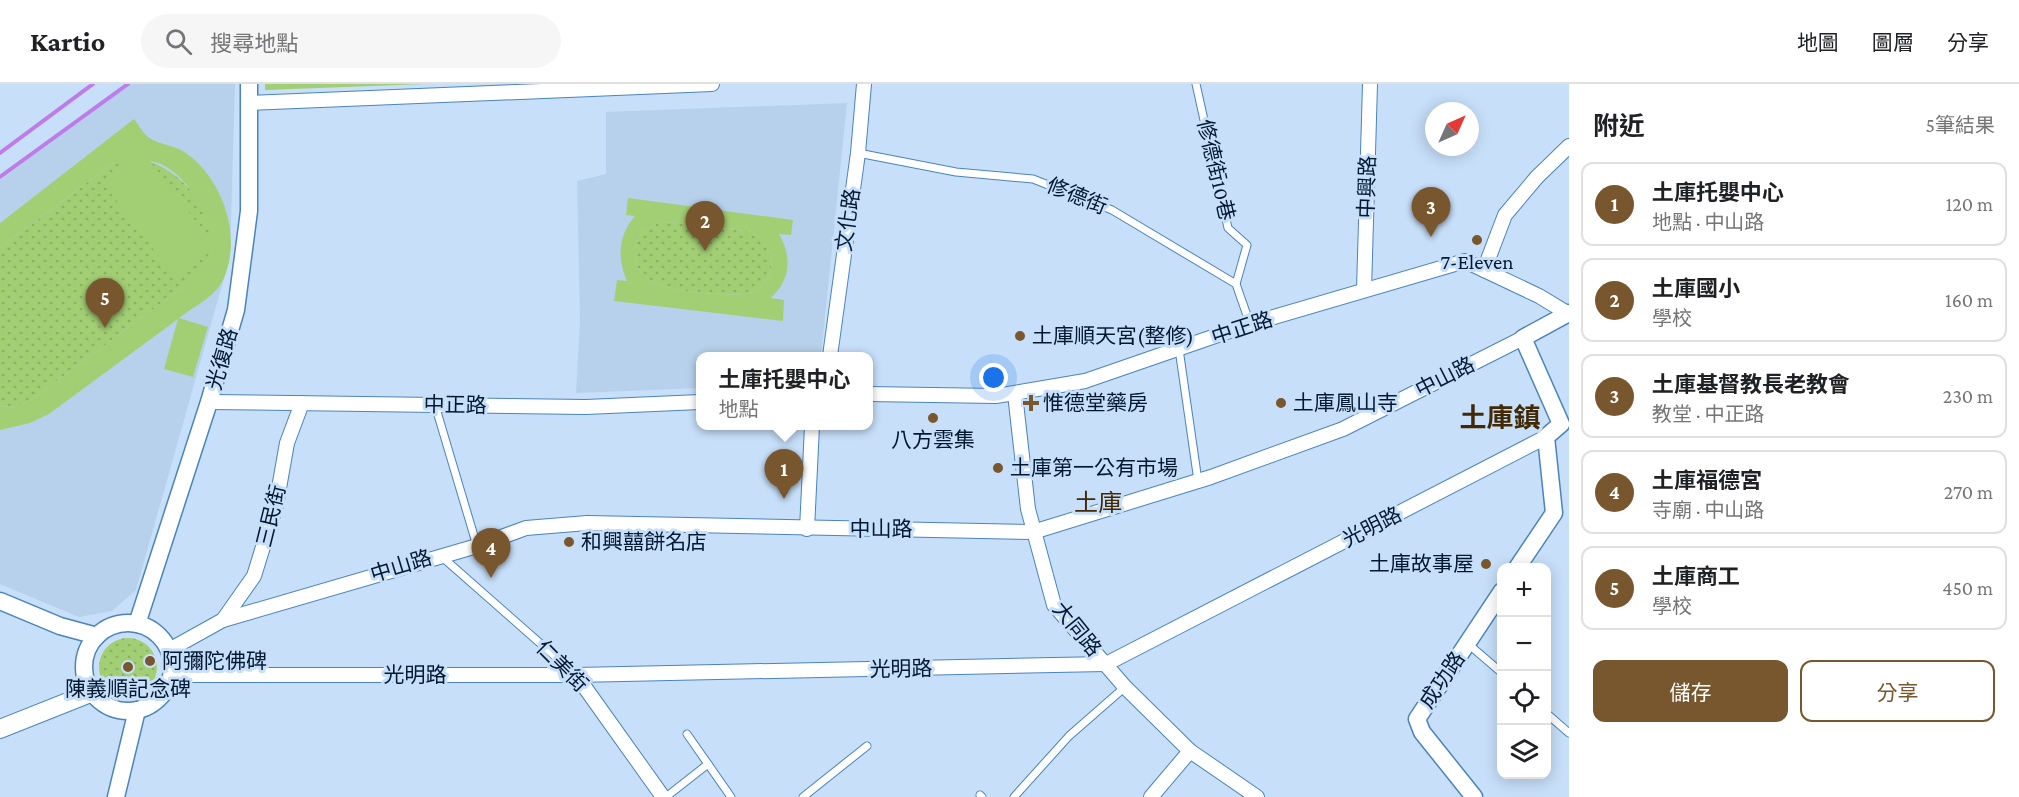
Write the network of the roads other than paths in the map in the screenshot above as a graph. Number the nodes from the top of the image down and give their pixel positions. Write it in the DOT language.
graph roads {
  1 [pos="249,84"];
  2 [pos="712,84"];
  3 [pos="864,84"];
  4 [pos="1196,84"];
  5 [pos="1370,84"];
  6 [pos="249,103"];
  7 [pos="1569,146"];
  8 [pos="858,153"];
  9 [pos="1484,270"];
  10 [pos="1236,284"];
  11 [pos="1364,290"];
  12 [pos="1568,313"];
  13 [pos="1250,324"];
  14 [pos="1523,338"];
  15 [pos="1179,349"];
  16 [pos="831,352"];
  17 [pos="873,394"];
  18 [pos="1015,394"];
  19 [pos="209,402"];
  20 [pos="696,402"];
  21 [pos="302,403"];
  22 [pos="435,405"];
  23 [pos="1566,424"];
  24 [pos="813,430"];
  25 [pos="1546,437"];
  26 [pos="1198,482"];
  27 [pos="807,529"];
  28 [pos="1033,532"];
  29 [pos="478,547"];
  30 [pos="439,555"];
  31 [pos="1520,563"];
  32 [pos="1497,598"];
  33 [pos="0,601"];
  34 [pos="223,620"];
  35 [pos="137,624"];
  36 [pos="97,636"];
  37 [pos="1467,643"];
  38 [pos="169,650"];
  39 [pos="1106,664"];
  40 [pos="1500,671"];
  41 [pos="172,675"];
  42 [pos="576,675"];
  43 [pos="1125,687"];
  44 [pos="93,692"];
  45 [pos="137,710"];
  46 [pos="1551,717"];
  47 [pos="0,729"];
  48 [pos="1569,733"];
  49 [pos="687,734"];
  50 [pos="867,746"];
  51 [pos="1190,751"];
  52 [pos="708,764"];
  53 [pos="812,794"];
  54 [pos="116,797"];
  55 [pos="665,797"];
  56 [pos="730,797"];
  57 [pos="803,797"];
  58 [pos="1014,797"];
  59 [pos="1151,797"];
  60 [pos="1257,797"];
  61 [pos="1474,797"];
  1 -- 6 [label="street, 光復路"];
  2 -- 6 [label="street"];
  3 -- 8 [label="street, 文化路"];
  4 -- 10 [label="lane, 修德街10巷"];
  5 -- 11 [label="street, 中興路"];
  6 -- 19 [label="street, 光復路"];
  7 -- 9 [label="street"];
  8 -- 10 [label="lane, 修德街"];
  8 -- 16 [label="street, 文化路"];
  9 -- 11 [label="street, 中正路"];
  9 -- 12 [label="street, 中正路"];
  10 -- 13 [label="lane"];
  11 -- 13 [label="street, 中正路"];
  12 -- 14 [label="street, 中山路"];
  13 -- 15 [label="street, 中正路"];
  14 -- 23 [label="street"];
  14 -- 26 [label="street, 中山路"];
  15 -- 18 [label="street, 中正路"];
  15 -- 26 [label="lane"];
  17 -- 18 [label="street, 中正路"];
  18 -- 28 [label="street, 大同路"];
  19 -- 21 [label="street, 中正路"];
  19 -- 35 [label="street, 光復路"];
  20 -- 22 [label="street, 中正路"];
  21 -- 22 [label="street, 中正路"];
  21 -- 34 [label="street, 三民街"];
  22 -- 29 [label="lane"];
  23 -- 25 [label="street, 光明路"];
  24 -- 27 [label="street"];
  25 -- 31 [label="street"];
  25 -- 39 [label="street, 光明路"];
  26 -- 28 [label="street, 中山路"];
  27 -- 28 [label="street, 中山路"];
  27 -- 29 [label="street, 中山路"];
  28 -- 39 [label="street, 大同路"];
  29 -- 30 [label="street, 中山路"];
  30 -- 34 [label="street, 中山路"];
  30 -- 42 [label="lane, 仁美街"];
  32 -- 37 [label="street, 成功路"];
  33 -- 36 [label="street"];
  34 -- 38 [label="street, 中山路"];
  35 -- 36 [label="street"];
  35 -- 38 [label="street"];
  36 -- 44 [label="street"];
  37 -- 40 [label="lane"];
  37 -- 61 [label="street, 成功路"];
  38 -- 41 [label="street"];
  39 -- 42 [label="street, 光明路"];
  39 -- 43 [label="street, 大同路"];
  41 -- 42 [label="street, 光明路"];
  41 -- 45 [label="street"];
  42 -- 55 [label="street, 仁美街"];
  43 -- 51 [label="street, 大同路"];
  43 -- 58 [label="lane"];
  44 -- 45 [label="street"];
  44 -- 47 [label="main road"];
  45 -- 54 [label="street"];
  46 -- 48 [label="lane"];
  49 -- 52 [label="lane"];
  50 -- 53 [label="lane"];
  51 -- 59 [label="street"];
  51 -- 60 [label="street, 大同路"];
  52 -- 55 [label="lane"];
  52 -- 56 [label="lane"];
  53 -- 57 [label="lane"];
}
